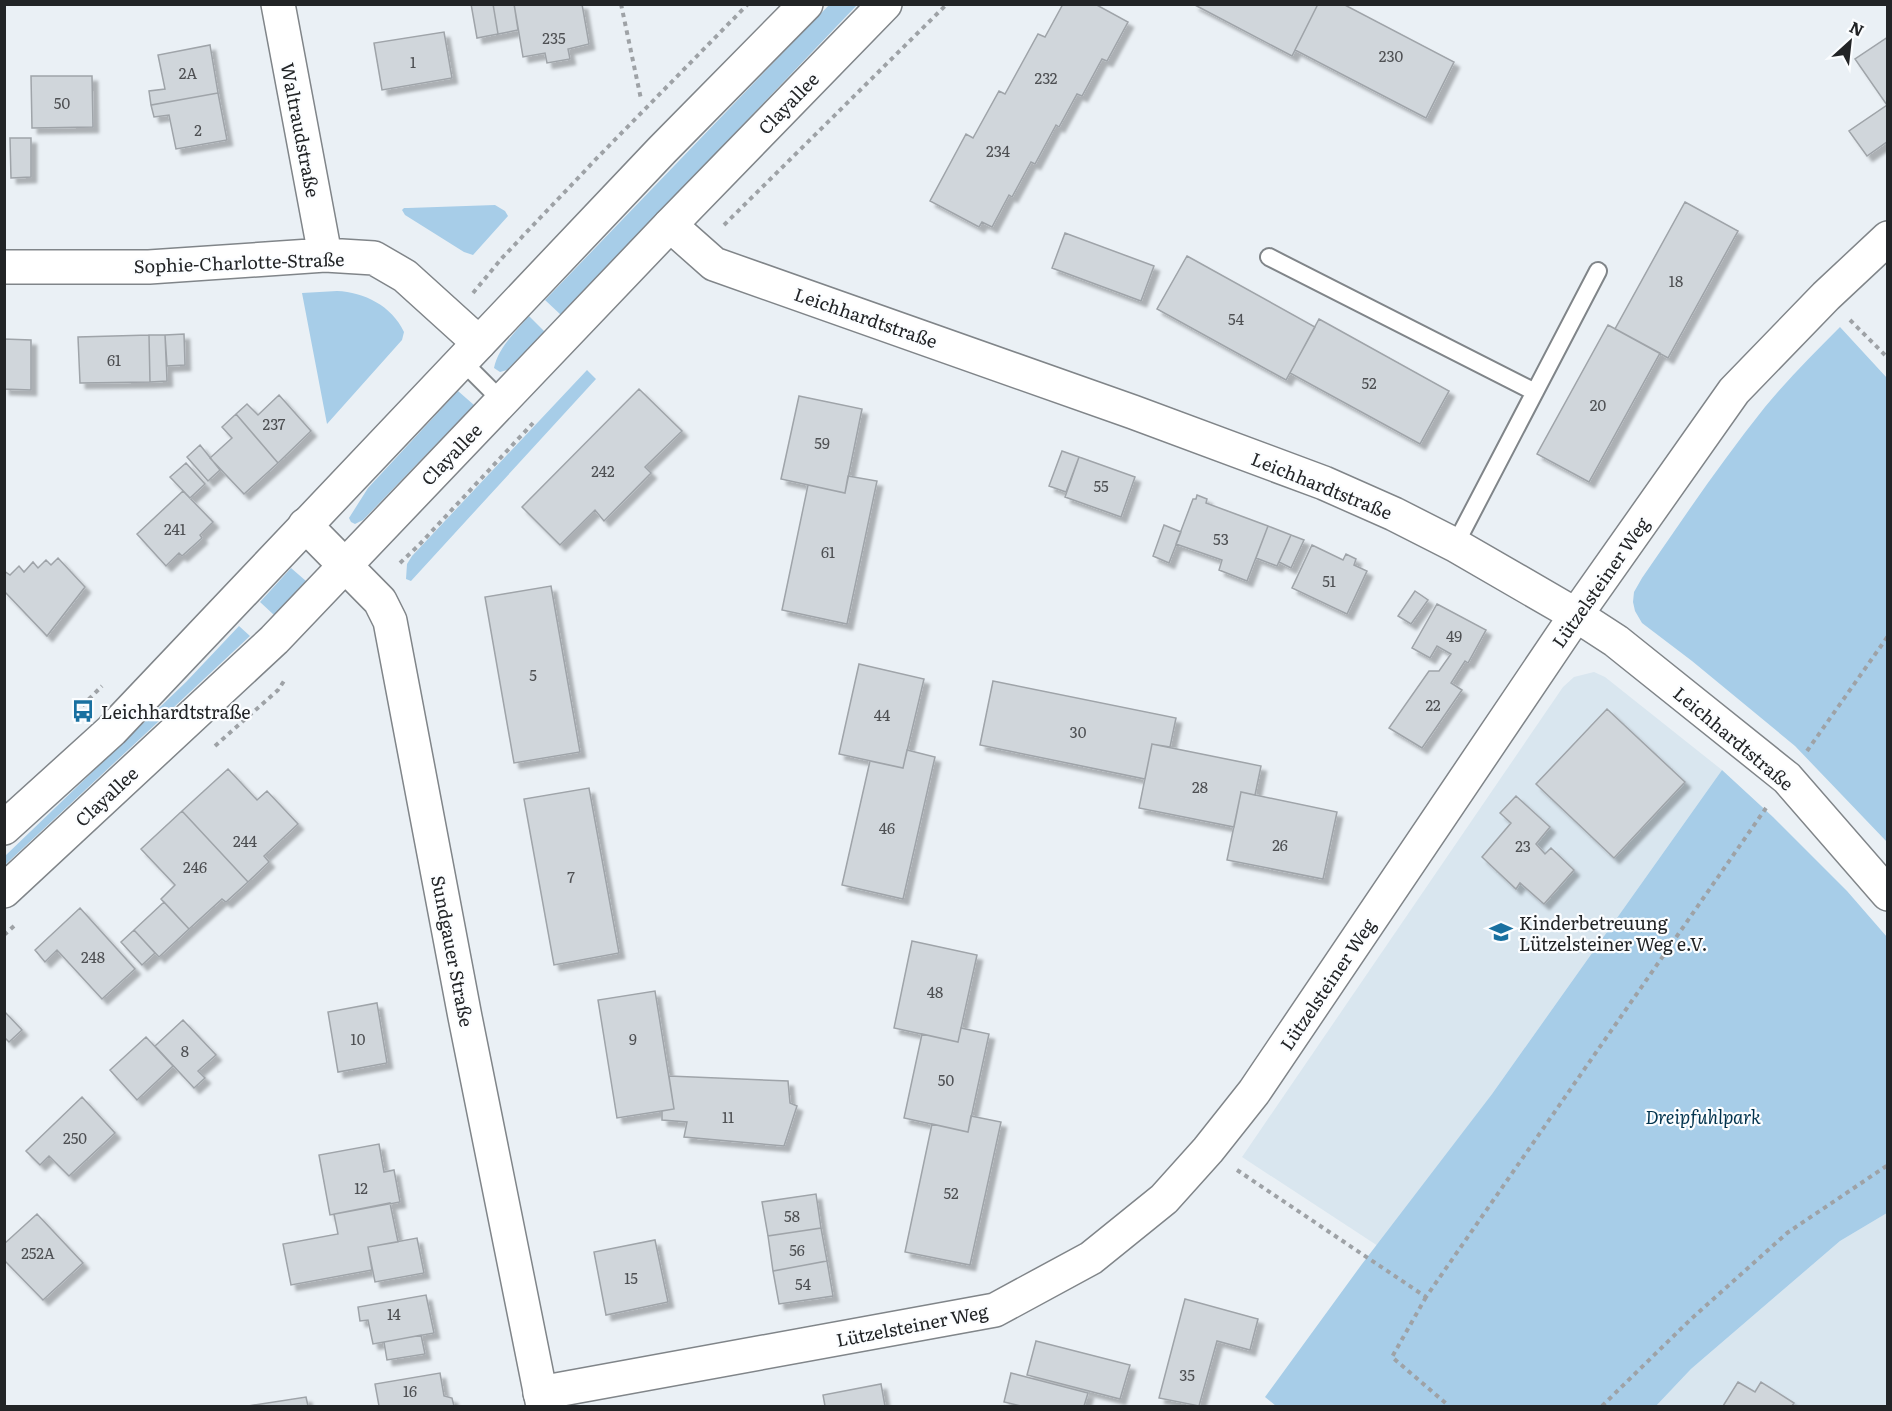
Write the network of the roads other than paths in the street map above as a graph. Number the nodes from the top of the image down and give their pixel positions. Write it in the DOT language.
graph roads {
  1 [pos="278,4"];
  2 [pos="806,4"];
  3 [pos="885,4"];
  4 [pos="670,225"];
  5 [pos="1887,238"];
  6 [pos="325,255"];
  7 [pos="1269,257"];
  8 [pos="4,267"];
  9 [pos="1598,271"];
  10 [pos="470,352"];
  11 [pos="1535,392"];
  12 [pos="502,400"];
  13 [pos="305,525"];
  14 [pos="1455,545"];
  15 [pos="345,566"];
  16 [pos="1575,615"];
  17 [pos="4,828"];
  18 [pos="4,891"];
  19 [pos="1887,894"];
  20 [pos="541,1400"];
  1 -- 6 [label="street, Waltraudstraße"];
  2 -- 10 [label="street"];
  3 -- 4 [label="street, Clayallee"];
  4 -- 12 [label="street, Clayallee"];
  4 -- 14 [label="street, Leichhardtstraße"];
  5 -- 16 [label="street, Lützelsteiner Weg"];
  6 -- 8 [label="street, Sophie-Charlotte-Straße"];
  6 -- 10 [label="street, Sophie-Charlotte-Straße"];
  7 -- 11 [label="lane"];
  9 -- 11 [label="lane"];
  10 -- 12 [label="lane"];
  10 -- 13 [label="street"];
  11 -- 14 [label="lane"];
  12 -- 15 [label="street, Clayallee"];
  13 -- 15 [label="street, Sundgauer Straße"];
  13 -- 17 [label="street"];
  14 -- 16 [label="street, Leichhardtstraße"];
  15 -- 18 [label="street, Clayallee"];
  15 -- 20 [label="street, Sundgauer Straße"];
  16 -- 19 [label="street, Leichhardtstraße"];
  16 -- 20 [label="street, Lützelsteiner Weg"];
}
